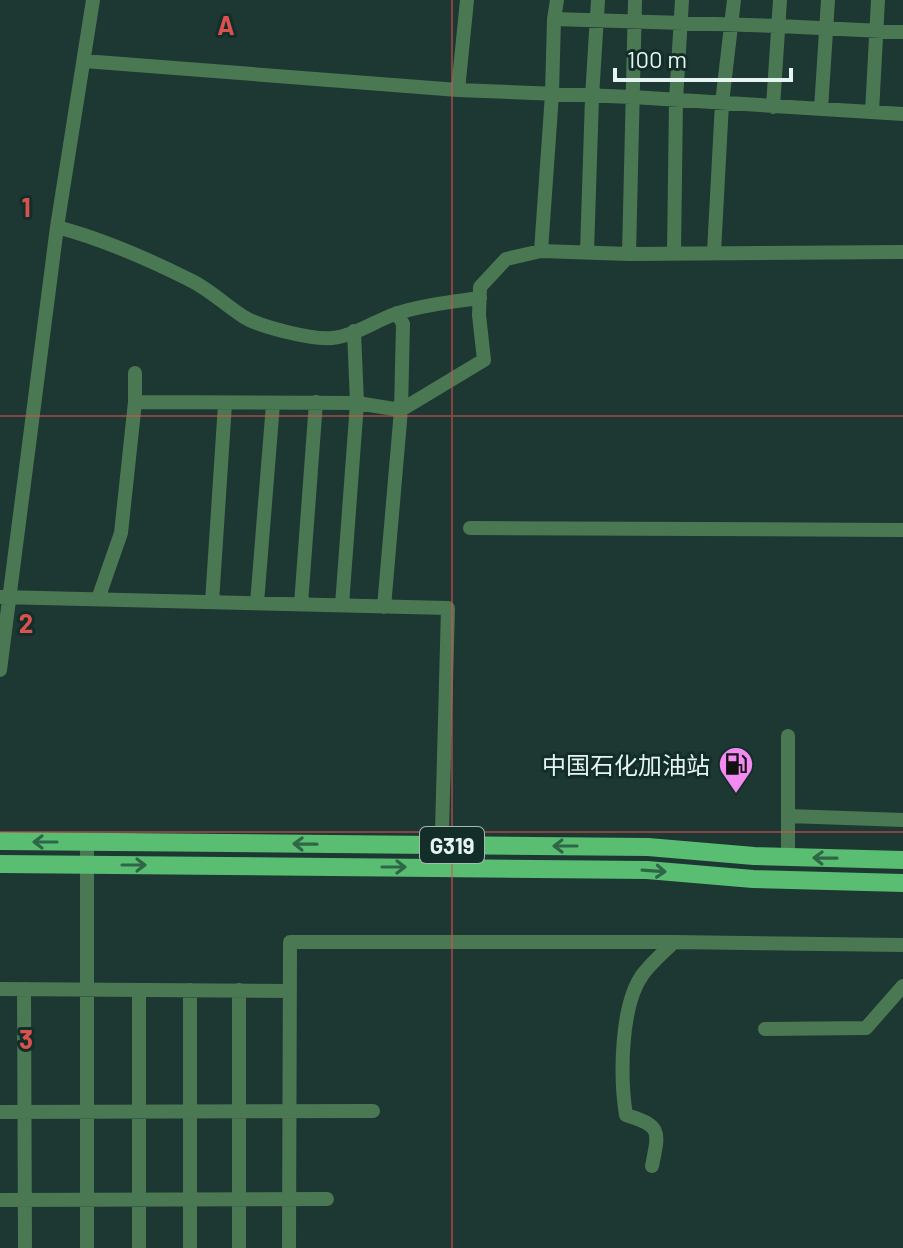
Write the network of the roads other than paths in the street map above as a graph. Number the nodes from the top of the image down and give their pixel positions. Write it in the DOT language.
graph roads {
  1 [pos="93,0"];
  2 [pos="467,0"];
  3 [pos="557,0"];
  4 [pos="598,0"];
  5 [pos="635,0"];
  6 [pos="682,0"];
  7 [pos="734,0"];
  8 [pos="780,0"];
  9 [pos="828,0"];
  10 [pos="878,0"];
  11 [pos="554,19"];
  12 [pos="596,20"];
  13 [pos="635,22"];
  14 [pos="680,24"];
  15 [pos="732,25"];
  16 [pos="778,26"];
  17 [pos="826,29"];
  18 [pos="877,31"];
  19 [pos="903,32"];
  20 [pos="84,61"];
  21 [pos="458,90"];
  22 [pos="552,94"];
  23 [pos="592,97"];
  24 [pos="632,97"];
  25 [pos="676,100"];
  26 [pos="722,103"];
  27 [pos="773,107"];
  28 [pos="821,109"];
  29 [pos="872,112"];
  30 [pos="903,114"];
  31 [pos="57,227"];
  32 [pos="541,251"];
  33 [pos="587,252"];
  34 [pos="714,252"];
  35 [pos="903,252"];
  36 [pos="674,253"];
  37 [pos="629,254"];
  38 [pos="480,298"];
  39 [pos="397,313"];
  40 [pos="354,331"];
  41 [pos="135,373"];
  42 [pos="135,402"];
  43 [pos="316,402"];
  44 [pos="357,403"];
  45 [pos="225,404"];
  46 [pos="273,404"];
  47 [pos="401,410"];
  48 [pos="470,528"];
  49 [pos="903,530"];
  50 [pos="4,597"];
  51 [pos="98,599"];
  52 [pos="212,602"];
  53 [pos="257,603"];
  54 [pos="301,604"];
  55 [pos="342,605"];
  56 [pos="384,607"];
  57 [pos="0,670"];
  58 [pos="788,736"];
  59 [pos="788,816"];
  60 [pos="903,820"];
  61 [pos="0,841"];
  62 [pos="87,842"];
  63 [pos="442,845"];
  64 [pos="788,857"];
  65 [pos="903,860"];
  66 [pos="0,864"];
  67 [pos="87,865"];
  68 [pos="441,868"];
  69 [pos="903,883"];
  70 [pos="674,942"];
  71 [pos="903,945"];
  72 [pos="903,986"];
  73 [pos="0,989"];
  74 [pos="24,989"];
  75 [pos="87,990"];
  76 [pos="139,990"];
  77 [pos="190,990"];
  78 [pos="239,990"];
  79 [pos="290,991"];
  80 [pos="765,1029"];
  81 [pos="87,1111"];
  82 [pos="138,1111"];
  83 [pos="190,1111"];
  84 [pos="239,1111"];
  85 [pos="290,1111"];
  86 [pos="373,1111"];
  87 [pos="0,1112"];
  88 [pos="24,1112"];
  89 [pos="652,1166"];
  90 [pos="87,1199"];
  91 [pos="140,1199"];
  92 [pos="191,1199"];
  93 [pos="239,1199"];
  94 [pos="289,1199"];
  95 [pos="327,1199"];
  96 [pos="0,1200"];
  97 [pos="25,1200"];
  98 [pos="25,1248"];
  99 [pos="87,1248"];
  100 [pos="139,1248"];
  101 [pos="190,1248"];
  102 [pos="239,1248"];
  103 [pos="289,1248"];
  1 -- 20 [label="street"];
  2 -- 21 [label="street"];
  3 -- 11 [label="street"];
  4 -- 12 [label="street"];
  5 -- 13 [label="street"];
  6 -- 14 [label="street"];
  7 -- 15 [label="street"];
  8 -- 16 [label="street"];
  9 -- 17 [label="street"];
  10 -- 18 [label="street"];
  11 -- 12 [label="street"];
  11 -- 22 [label="street"];
  12 -- 13 [label="street"];
  12 -- 23 [label="street"];
  13 -- 14 [label="street"];
  13 -- 24 [label="street"];
  14 -- 15 [label="street"];
  14 -- 25 [label="street"];
  15 -- 16 [label="street"];
  15 -- 26 [label="street"];
  16 -- 17 [label="street"];
  16 -- 27 [label="street"];
  17 -- 18 [label="street"];
  17 -- 28 [label="street"];
  18 -- 19 [label="street"];
  18 -- 29 [label="street"];
  20 -- 21 [label="street"];
  20 -- 31 [label="street"];
  21 -- 22 [label="street"];
  22 -- 23 [label="street"];
  22 -- 32 [label="street"];
  23 -- 24 [label="street"];
  23 -- 33 [label="street"];
  24 -- 25 [label="street"];
  24 -- 37 [label="street"];
  25 -- 26 [label="street"];
  25 -- 36 [label="street"];
  26 -- 27 [label="street"];
  26 -- 34 [label="street"];
  27 -- 28 [label="street"];
  28 -- 29 [label="street"];
  29 -- 30 [label="street"];
  31 -- 40 [label="street"];
  31 -- 50 [label="street"];
  32 -- 33 [label="street"];
  32 -- 38 [label="street"];
  33 -- 37 [label="street"];
  34 -- 35 [label="street"];
  34 -- 36 [label="street"];
  36 -- 37 [label="street"];
  38 -- 39 [label="street"];
  38 -- 47 [label="street"];
  39 -- 40 [label="street"];
  39 -- 47 [label="street"];
  40 -- 44 [label="street"];
  41 -- 42 [label="street"];
  42 -- 45 [label="street"];
  42 -- 51 [label="street"];
  43 -- 44 [label="street"];
  43 -- 46 [label="street"];
  43 -- 54 [label="street"];
  44 -- 47 [label="street"];
  44 -- 55 [label="street"];
  45 -- 46 [label="street"];
  45 -- 52 [label="street"];
  46 -- 53 [label="street"];
  47 -- 56 [label="street"];
  48 -- 49 [label="street"];
  50 -- 51 [label="street"];
  50 -- 57 [label="street"];
  51 -- 52 [label="street"];
  52 -- 53 [label="street"];
  53 -- 54 [label="street"];
  54 -- 55 [label="street"];
  55 -- 56 [label="street"];
  56 -- 63 [label="street"];
  58 -- 59 [label="street"];
  59 -- 60 [label="street"];
  59 -- 64 [label="street"];
  62 -- 61 [label="main road, G319, one-way"];
  63 -- 62 [label="main road, G319, one-way"];
  62 -- 67 [label="street"];
  64 -- 63 [label="main road, G319, one-way"];
  63 -- 68 [label="street"];
  65 -- 64 [label="main road, G319, one-way"];
  66 -- 67 [label="main road, G319"];
  67 -- 68 [label="main road, G319, one-way"];
  67 -- 75 [label="street"];
  68 -- 69 [label="main road, G319, one-way"];
  70 -- 71 [label="street"];
  70 -- 79 [label="street"];
  70 -- 89 [label="street"];
  72 -- 80 [label="street"];
  73 -- 74 [label="street"];
  74 -- 75 [label="street"];
  74 -- 88 [label="street"];
  75 -- 76 [label="street"];
  75 -- 81 [label="street"];
  76 -- 77 [label="street"];
  76 -- 82 [label="street"];
  77 -- 78 [label="street"];
  77 -- 83 [label="street"];
  78 -- 79 [label="street"];
  78 -- 84 [label="street"];
  79 -- 85 [label="street"];
  81 -- 82 [label="street"];
  81 -- 88 [label="street"];
  81 -- 90 [label="street"];
  82 -- 83 [label="street"];
  82 -- 91 [label="street"];
  83 -- 84 [label="street"];
  83 -- 92 [label="street"];
  84 -- 85 [label="street"];
  84 -- 93 [label="street"];
  85 -- 86 [label="street"];
  85 -- 94 [label="street"];
  87 -- 88 [label="street"];
  88 -- 97 [label="street"];
  90 -- 91 [label="street"];
  90 -- 97 [label="street"];
  90 -- 99 [label="street"];
  91 -- 92 [label="street"];
  91 -- 100 [label="street"];
  92 -- 93 [label="street"];
  92 -- 101 [label="street"];
  93 -- 94 [label="street"];
  93 -- 102 [label="street"];
  94 -- 95 [label="street"];
  94 -- 103 [label="street"];
  96 -- 97 [label="street"];
  97 -- 98 [label="street"];
}
